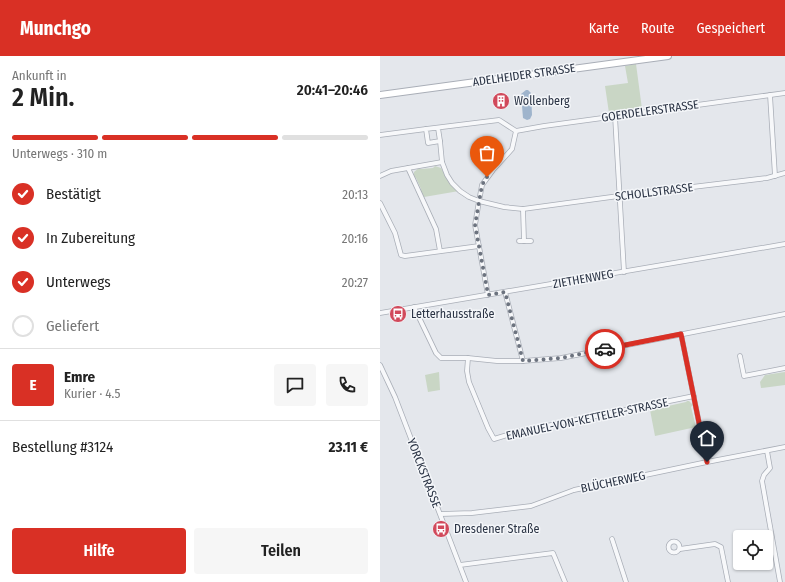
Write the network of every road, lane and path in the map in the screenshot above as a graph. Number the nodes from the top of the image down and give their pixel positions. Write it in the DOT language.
graph roads {
  1 [pos="668,56"];
  2 [pos="785,93"];
  3 [pos="380,95"];
  4 [pos="770,95"];
  5 [pos="615,116"];
  6 [pos="438,128"];
  7 [pos="426,129"];
  8 [pos="516,132"];
  9 [pos="380,135"];
  10 [pos="440,141"];
  11 [pos="442,162"];
  12 [pos="408,168"];
  13 [pos="785,173"];
  14 [pos="380,176"];
  15 [pos="775,176"];
  16 [pos="619,196"];
  17 [pos="479,201"];
  18 [pos="380,203"];
  19 [pos="523,209"];
  20 [pos="519,241"];
  21 [pos="524,241"];
  22 [pos="531,241"];
  23 [pos="785,244"];
  24 [pos="479,246"];
  25 [pos="440,251"];
  26 [pos="624,272"];
  27 [pos="505,292"];
  28 [pos="488,295"];
  29 [pos="414,307"];
  30 [pos="380,313"];
  31 [pos="785,314"];
  32 [pos="681,334"];
  33 [pos="740,356"];
  34 [pos="468,358"];
  35 [pos="523,361"];
  36 [pos="380,365"];
  37 [pos="785,368"];
  38 [pos="694,396"];
  39 [pos="785,447"];
  40 [pos="767,451"];
  41 [pos="707,462"];
  42 [pos="441,514"];
  43 [pos="612,539"];
  44 [pos="680,549"];
  45 [pos="460,565"];
  46 [pos="466,582"];
  47 [pos="565,582"];
  48 [pos="626,582"];
  49 [pos="728,582"];
  50 [pos="780,582"];
  1 -- 3 [label="main road, ADELHEIDER STRASSE"];
  2 -- 4 [label="street, GOERDELERSTRASSE"];
  4 -- 5 [label="street, GOERDELERSTRASSE"];
  4 -- 15 [label="street"];
  5 -- 8 [label="street, GOERDELERSTRASSE"];
  5 -- 16 [label="street"];
  6 -- 7 [label="street"];
  6 -- 8 [label="street"];
  6 -- 10 [label="street, SCHOLLSTRASSE"];
  7 -- 9 [label="street"];
  7 -- 10 [label="street"];
  8 -- 17 [label="street"];
  10 -- 11 [label="street, SCHOLLSTRASSE"];
  11 -- 12 [label="street"];
  11 -- 17 [label="street, SCHOLLSTRASSE"];
  12 -- 14 [label="street"];
  12 -- 25 [label="street"];
  13 -- 15 [label="street, SCHOLLSTRASSE"];
  15 -- 16 [label="street, SCHOLLSTRASSE"];
  16 -- 19 [label="street, SCHOLLSTRASSE"];
  16 -- 26 [label="street"];
  17 -- 19 [label="street, SCHOLLSTRASSE"];
  17 -- 24 [label="street"];
  18 -- 25 [label="street"];
  19 -- 21 [label="street"];
  20 -- 21 [label="street"];
  21 -- 22 [label="street"];
  23 -- 26 [label="street, ZIETHENWEG"];
  24 -- 25 [label="street"];
  24 -- 28 [label="street"];
  26 -- 27 [label="street, ZIETHENWEG"];
  27 -- 28 [label="street, ZIETHENWEG"];
  27 -- 35 [label="street"];
  28 -- 29 [label="street, ZIETHENWEG"];
  29 -- 30 [label="street, ZIETHENWEG"];
  29 -- 34 [label="street"];
  31 -- 32 [label="street"];
  32 -- 35 [label="street"];
  32 -- 38 [label="street"];
  33 -- 37 [label="street"];
  34 -- 35 [label="street"];
  34 -- 38 [label="street, EMANUEL-VON-KETTELER-STRASSE"];
  36 -- 42 [label="street, YORCKSTRASSE"];
  38 -- 41 [label="street"];
  39 -- 40 [label="street, BLÜCHERWEG"];
  40 -- 41 [label="street, BLÜCHERWEG"];
  40 -- 50 [label="street"];
  41 -- 42 [label="street, BLÜCHERWEG"];
  42 -- 45 [label="street, YORCKSTRASSE"];
  43 -- 48 [label="street"];
  44 -- 49 [label="street"];
  45 -- 46 [label="street, YORCKSTRASSE"];
  45 -- 47 [label="street"];
}
